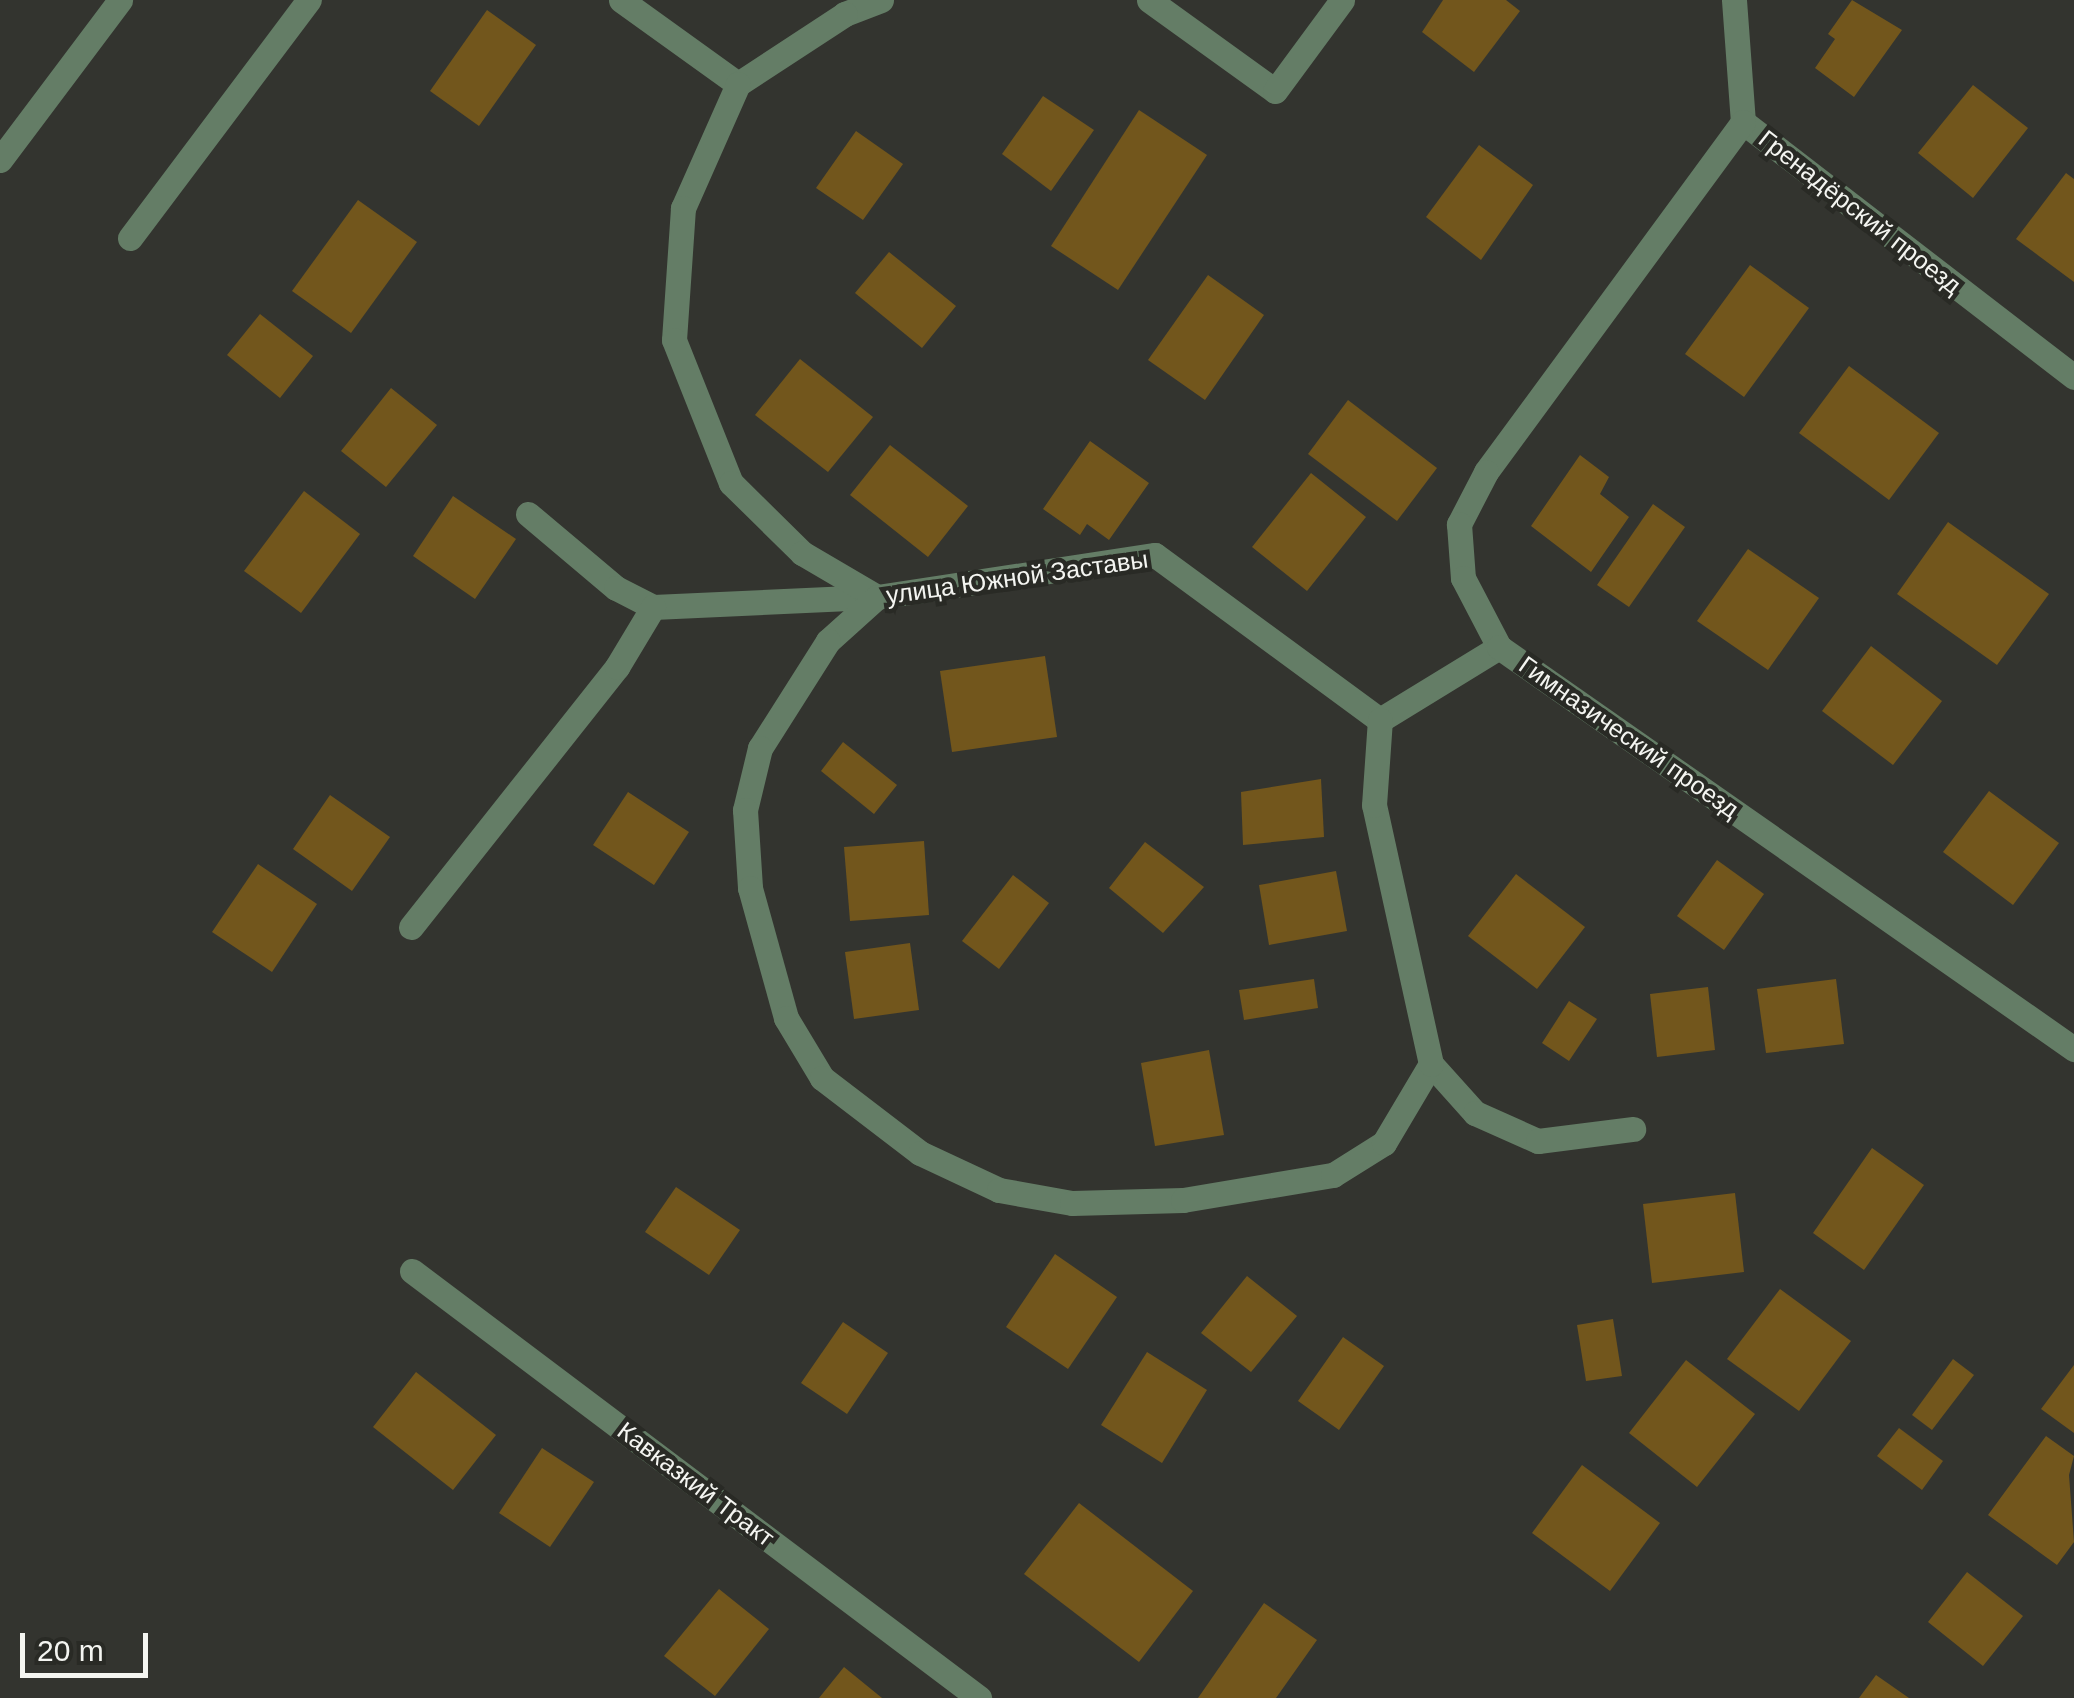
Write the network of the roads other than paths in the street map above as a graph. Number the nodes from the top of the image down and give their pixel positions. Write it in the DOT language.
graph roads {
  1 [pos="120,0"];
  2 [pos="309,0"];
  3 [pos="621,0"];
  4 [pos="881,0"];
  5 [pos="1150,0"];
  6 [pos="1342,0"];
  7 [pos="1734,0"];
  8 [pos="738,84"];
  9 [pos="1743,122"];
  10 [pos="0,160"];
  11 [pos="130,238"];
  12 [pos="2074,377"];
  13 [pos="528,514"];
  14 [pos="877,598"];
  15 [pos="654,608"];
  16 [pos="1499,647"];
  17 [pos="1380,720"];
  18 [pos="411,927"];
  19 [pos="2074,1049"];
  20 [pos="1430,1064"];
  21 [pos="1633,1129"];
  22 [pos="412,1270"];
  23 [pos="979,1698"];
  1 -- 10 [label="street"];
  2 -- 11 [label="street"];
  3 -- 8 [label="street"];
  4 -- 8 [label="street"];
  5 -- 6 [label="street"];
  7 -- 9 [label="street, Гренадёрский проезд"];
  8 -- 14 [label="street, улица Южной Заставы"];
  9 -- 12 [label="street, Гренадёрский проезд"];
  9 -- 16 [label="street, Гимназический проезд"];
  13 -- 15 [label="street"];
  14 -- 15 [label="street"];
  14 -- 17 [label="street, улица Южной Заставы"];
  14 -- 20 [label="street"];
  15 -- 18 [label="street"];
  16 -- 17 [label="street"];
  16 -- 19 [label="street, Гимназический проезд"];
  17 -- 20 [label="street"];
  20 -- 21 [label="street"];
  22 -- 23 [label="street, Кавказкий Тракт"];
}
